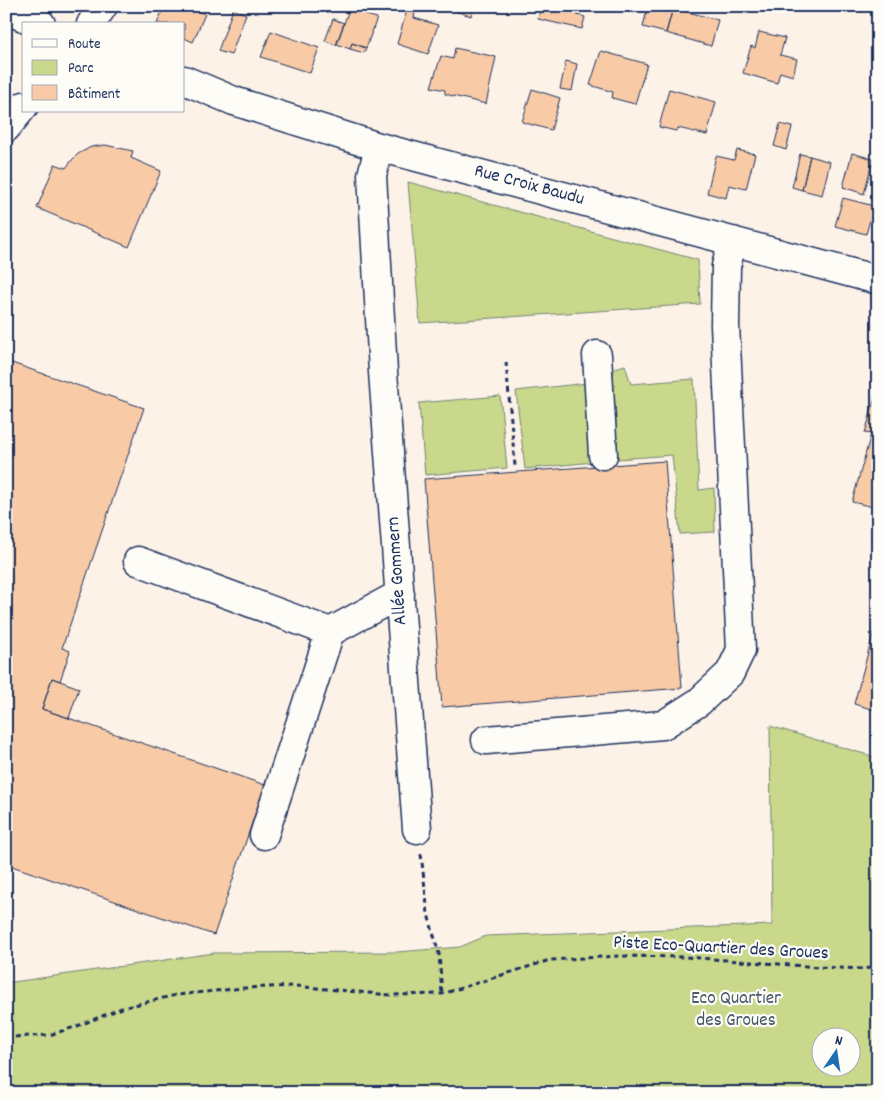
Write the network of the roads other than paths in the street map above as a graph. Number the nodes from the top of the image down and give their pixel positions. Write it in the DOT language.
graph roads {
  1 [pos="103,6"];
  2 [pos="6,10"];
  3 [pos="36,22"];
  4 [pos="92,22"];
  5 [pos="185,80"];
  6 [pos="22,108"];
  7 [pos="6,128"];
  8 [pos="379,147"];
  9 [pos="733,241"];
  10 [pos="878,280"];
  11 [pos="597,355"];
  12 [pos="603,455"];
  13 [pos="138,561"];
  14 [pos="400,594"];
  15 [pos="330,632"];
  16 [pos="486,740"];
  17 [pos="417,828"];
  18 [pos="264,835"];
  1 -- 4 [label="street"];
  2 -- 3 [label="street"];
  5 -- 8 [label="street, Rue Croix Baudu"];
  6 -- 7 [label="street"];
  8 -- 9 [label="street, Rue Croix Baudu"];
  8 -- 14 [label="street, Allée Gommern"];
  9 -- 10 [label="street, Rue Croix Baudu"];
  9 -- 16 [label="street"];
  11 -- 12 [label="street"];
  13 -- 15 [label="street"];
  14 -- 15 [label="street"];
  14 -- 17 [label="street, Allée Gommern"];
  15 -- 18 [label="street"];
}
